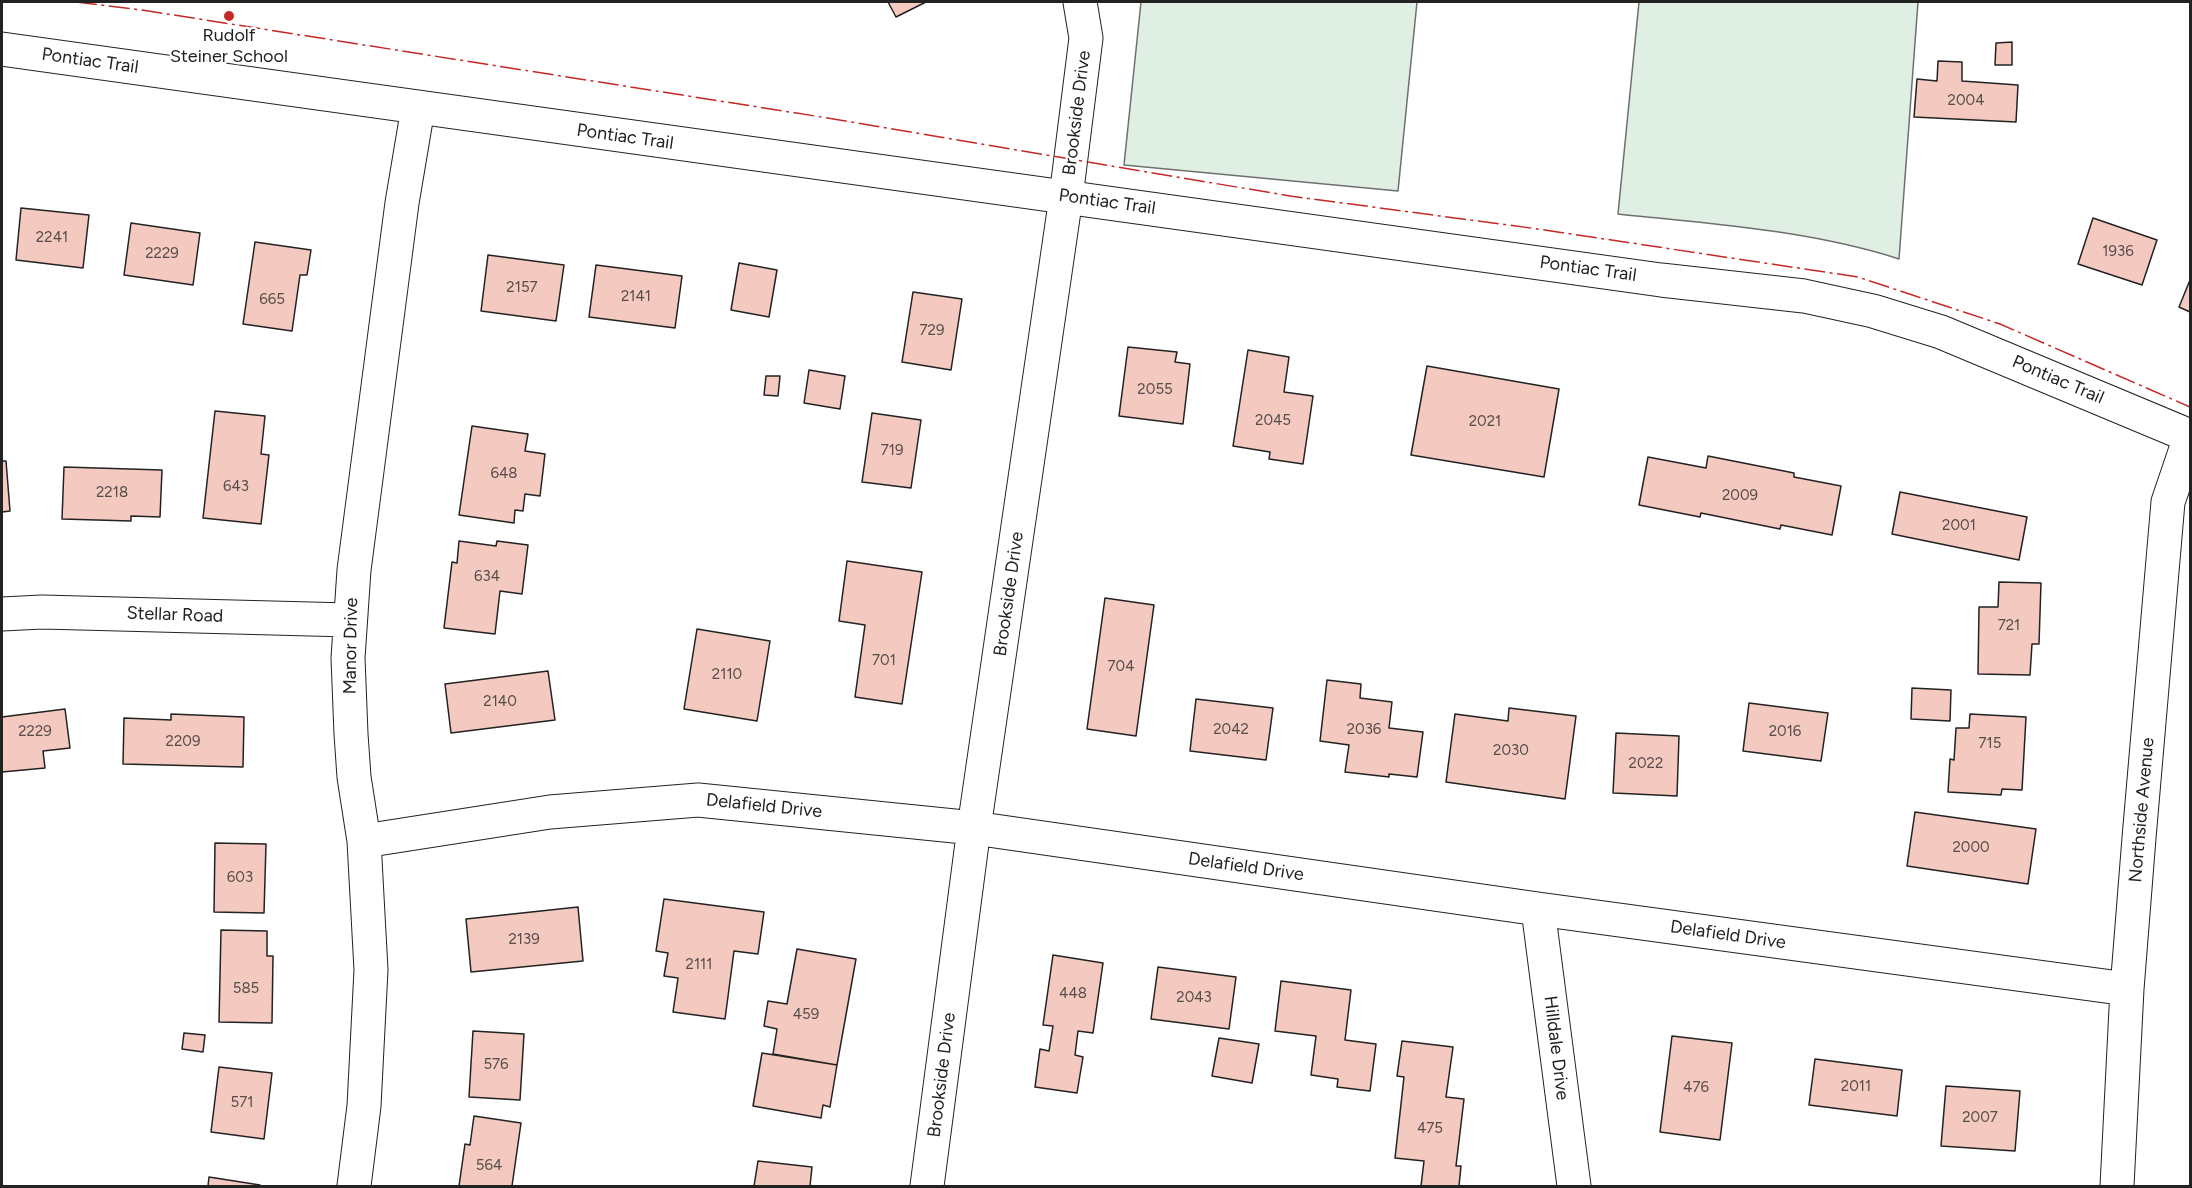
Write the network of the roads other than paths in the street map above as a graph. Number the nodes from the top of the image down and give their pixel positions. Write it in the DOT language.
graph roads {
  1 [pos="1080,2"];
  2 [pos="2,49"];
  3 [pos="418,108"];
  4 [pos="1066,197"];
  5 [pos="2190,437"];
  6 [pos="2,614"];
  7 [pos="349,620"];
  8 [pos="974,828"];
  9 [pos="364,841"];
  10 [pos="1538,909"];
  11 [pos="2127,989"];
  12 [pos="354,1186"];
  13 [pos="927,1186"];
  14 [pos="1574,1186"];
  15 [pos="2117,1186"];
  1 -- 4 [label="street, Brookside Drive"];
  2 -- 3 [label="street, Pontiac Trail"];
  3 -- 4 [label="street, Pontiac Trail"];
  3 -- 7 [label="street, Manor Drive"];
  4 -- 5 [label="street, Pontiac Trail"];
  4 -- 8 [label="street, Brookside Drive"];
  5 -- 11 [label="street, Northside Avenue"];
  6 -- 7 [label="street, Stellar Road"];
  7 -- 9 [label="street, Manor Drive"];
  8 -- 9 [label="street, Delafield Drive"];
  8 -- 10 [label="street, Delafield Drive"];
  8 -- 13 [label="street, Brookside Drive"];
  9 -- 12 [label="street, Manor Drive"];
  10 -- 11 [label="street, Delafield Drive"];
  10 -- 14 [label="street, Hilldale Drive"];
  11 -- 15 [label="street, Northside Avenue"];
}
